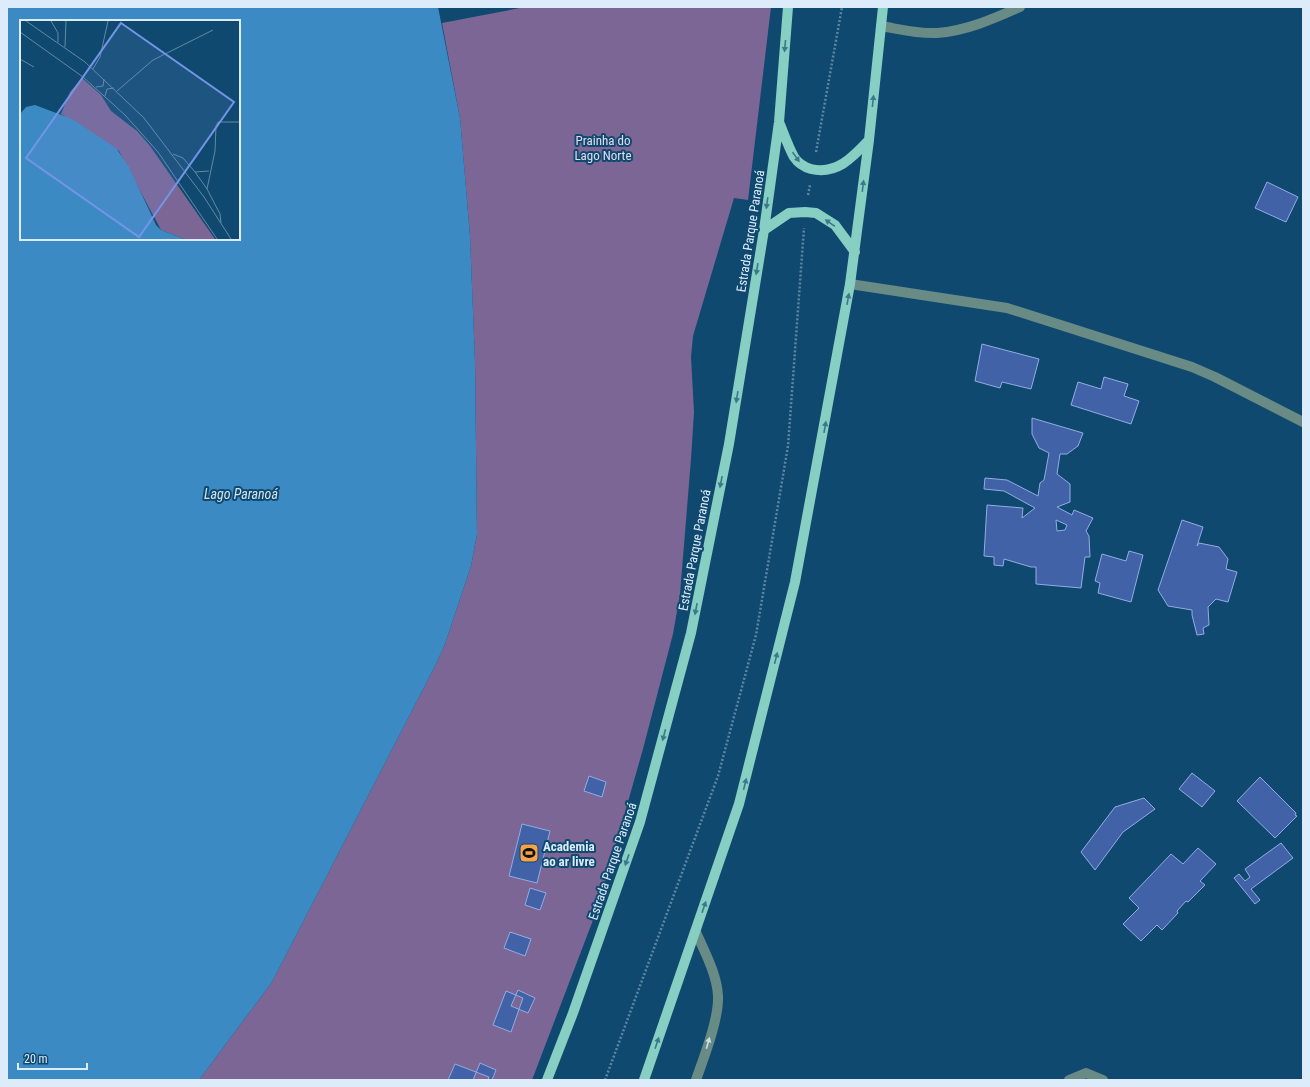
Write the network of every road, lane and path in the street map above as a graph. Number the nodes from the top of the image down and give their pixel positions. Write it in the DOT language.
graph roads {
  1 [pos="788,7"];
  2 [pos="842,7"];
  3 [pos="883,7"];
  4 [pos="1020,7"];
  5 [pos="881,26"];
  6 [pos="779,122"];
  7 [pos="869,140"];
  8 [pos="813,169"];
  9 [pos="805,212"];
  10 [pos="764,230"];
  11 [pos="855,252"];
  12 [pos="850,284"];
  13 [pos="1303,422"];
  14 [pos="696,932"];
  15 [pos="547,1080"];
  16 [pos="605,1080"];
  17 [pos="644,1080"];
  18 [pos="696,1080"];
  19 [pos="1069,1080"];
  20 [pos="1103,1080"];
  1 -- 6 [label="main road, Estrada Parque Paranoá, one-way"];
  2 -- 8 [label="path"];
  3 -- 5 [label="main road"];
  4 -- 5 [label="street"];
  7 -- 5 [label="main road, one-way"];
  6 -- 8 [label="main road, one-way"];
  6 -- 10 [label="main road, Estrada Parque Paranoá, one-way"];
  7 -- 8 [label="main road"];
  11 -- 7 [label="main road, one-way"];
  8 -- 9 [label="path"];
  9 -- 10 [label="main road"];
  11 -- 9 [label="main road, one-way"];
  9 -- 16 [label="path"];
  10 -- 15 [label="main road, Estrada Parque Paranoá, one-way"];
  11 -- 12 [label="main road"];
  12 -- 13 [label="street"];
  14 -- 12 [label="main road, one-way"];
  17 -- 14 [label="main road, one-way"];
  18 -- 14 [label="street, one-way"];
  19 -- 20 [label="street"];
}
